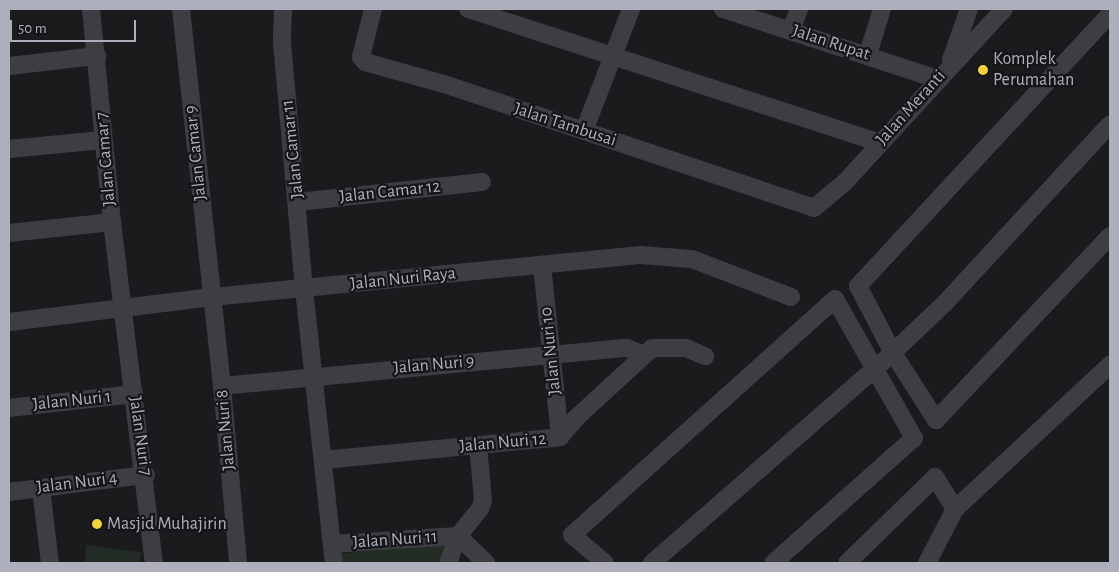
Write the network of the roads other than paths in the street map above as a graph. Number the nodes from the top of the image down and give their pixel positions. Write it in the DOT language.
graph roads {
  1 [pos="91,9"];
  2 [pos="181,9"];
  3 [pos="283,9"];
  4 [pos="373,9"];
  5 [pos="468,9"];
  6 [pos="631,9"];
  7 [pos="723,9"];
  8 [pos="799,9"];
  9 [pos="882,9"];
  10 [pos="968,9"];
  11 [pos="1004,9"];
  12 [pos="1110,14"];
  13 [pos="791,30"];
  14 [pos="868,54"];
  15 [pos="97,56"];
  16 [pos="614,56"];
  17 [pos="9,66"];
  18 [pos="943,72"];
  19 [pos="1110,124"];
  20 [pos="584,131"];
  21 [pos="103,140"];
  22 [pos="880,143"];
  23 [pos="9,149"];
  24 [pos="482,182"];
  25 [pos="298,202"];
  26 [pos="818,207"];
  27 [pos="112,222"];
  28 [pos="9,233"];
  29 [pos="1110,236"];
  30 [pos="542,265"];
  31 [pos="304,289"];
  32 [pos="212,297"];
  33 [pos="791,297"];
  34 [pos="124,310"];
  35 [pos="9,322"];
  36 [pos="552,354"];
  37 [pos="644,355"];
  38 [pos="705,356"];
  39 [pos="884,360"];
  40 [pos="1110,365"];
  41 [pos="313,377"];
  42 [pos="1102,382"];
  43 [pos="222,386"];
  44 [pos="134,394"];
  45 [pos="9,408"];
  46 [pos="560,437"];
  47 [pos="478,445"];
  48 [pos="323,460"];
  49 [pos="146,475"];
  50 [pos="41,488"];
  51 [pos="9,492"];
  52 [pos="954,509"];
  53 [pos="458,536"];
  54 [pos="332,544"];
  55 [pos="50,563"];
  56 [pos="154,563"];
  57 [pos="238,563"];
  58 [pos="334,563"];
  59 [pos="448,563"];
  60 [pos="486,563"];
  61 [pos="604,563"];
  62 [pos="652,563"];
  63 [pos="773,563"];
  64 [pos="847,563"];
  65 [pos="927,563"];
  1 -- 15 [label="street, Jalan Camar 7"];
  2 -- 32 [label="street, Jalan Camar 9"];
  3 -- 25 [label="street, Jalan Camar 11"];
  4 -- 20 [label="street, Jalan Tambusai"];
  5 -- 16 [label="street"];
  6 -- 16 [label="street"];
  7 -- 13 [label="street, Jalan Rupat"];
  8 -- 13 [label="street"];
  9 -- 14 [label="street"];
  10 -- 18 [label="street"];
  11 -- 18 [label="street, Jalan Meranti"];
  12 -- 39 [label="street"];
  13 -- 14 [label="street, Jalan Rupat"];
  14 -- 18 [label="street, Jalan Rupat"];
  15 -- 17 [label="street"];
  15 -- 21 [label="street, Jalan Camar 7"];
  16 -- 20 [label="street"];
  16 -- 22 [label="street"];
  18 -- 22 [label="street, Jalan Meranti"];
  19 -- 39 [label="street"];
  20 -- 26 [label="street, Jalan Tambusai"];
  21 -- 23 [label="street"];
  21 -- 27 [label="street, Jalan Camar 7"];
  22 -- 26 [label="street, Jalan Meranti"];
  24 -- 25 [label="street, Jalan Camar 12"];
  25 -- 31 [label="street, Jalan Camar 11"];
  27 -- 28 [label="street"];
  27 -- 34 [label="street, Jalan Camar 7"];
  29 -- 39 [label="street"];
  30 -- 31 [label="street, Jalan Nuri Raya"];
  30 -- 33 [label="street, Jalan Nuri Raya"];
  30 -- 36 [label="street, Jalan Nuri 10"];
  31 -- 32 [label="street, Jalan Nuri Raya"];
  31 -- 41 [label="street, Jalan Camar 11"];
  32 -- 34 [label="street, Jalan Nuri Raya"];
  32 -- 43 [label="street, Jalan Nuri 8"];
  34 -- 35 [label="street, Jalan Nuri Raya"];
  34 -- 44 [label="street, Jalan Nuri 7"];
  36 -- 37 [label="street, Jalan Nuri 9"];
  36 -- 41 [label="street, Jalan Nuri 9"];
  36 -- 46 [label="street, Jalan Nuri 10"];
  37 -- 38 [label="street, Jalan Nuri 12"];
  37 -- 46 [label="street, Jalan Nuri 12"];
  39 -- 61 [label="street"];
  39 -- 62 [label="street"];
  39 -- 63 [label="street"];
  40 -- 42 [label="street"];
  41 -- 43 [label="street, Jalan Nuri 9"];
  41 -- 48 [label="street, Jalan Camar 11"];
  42 -- 52 [label="street"];
  43 -- 57 [label="street, Jalan Nuri 8"];
  44 -- 45 [label="street, Jalan Nuri 1"];
  44 -- 49 [label="street, Jalan Nuri 7"];
  46 -- 47 [label="street, Jalan Nuri 12"];
  47 -- 48 [label="street, Jalan Nuri 12"];
  47 -- 53 [label="street"];
  48 -- 54 [label="street, Jalan Camar 11"];
  49 -- 50 [label="street, Jalan Nuri 4"];
  49 -- 56 [label="street, Jalan Nuri 7"];
  50 -- 51 [label="street, Jalan Nuri 4"];
  50 -- 55 [label="street"];
  52 -- 64 [label="street"];
  52 -- 65 [label="street"];
  53 -- 54 [label="street, Jalan Nuri 11"];
  53 -- 59 [label="street"];
  53 -- 60 [label="street"];
  54 -- 58 [label="street, Jalan Camar 11"];
}
